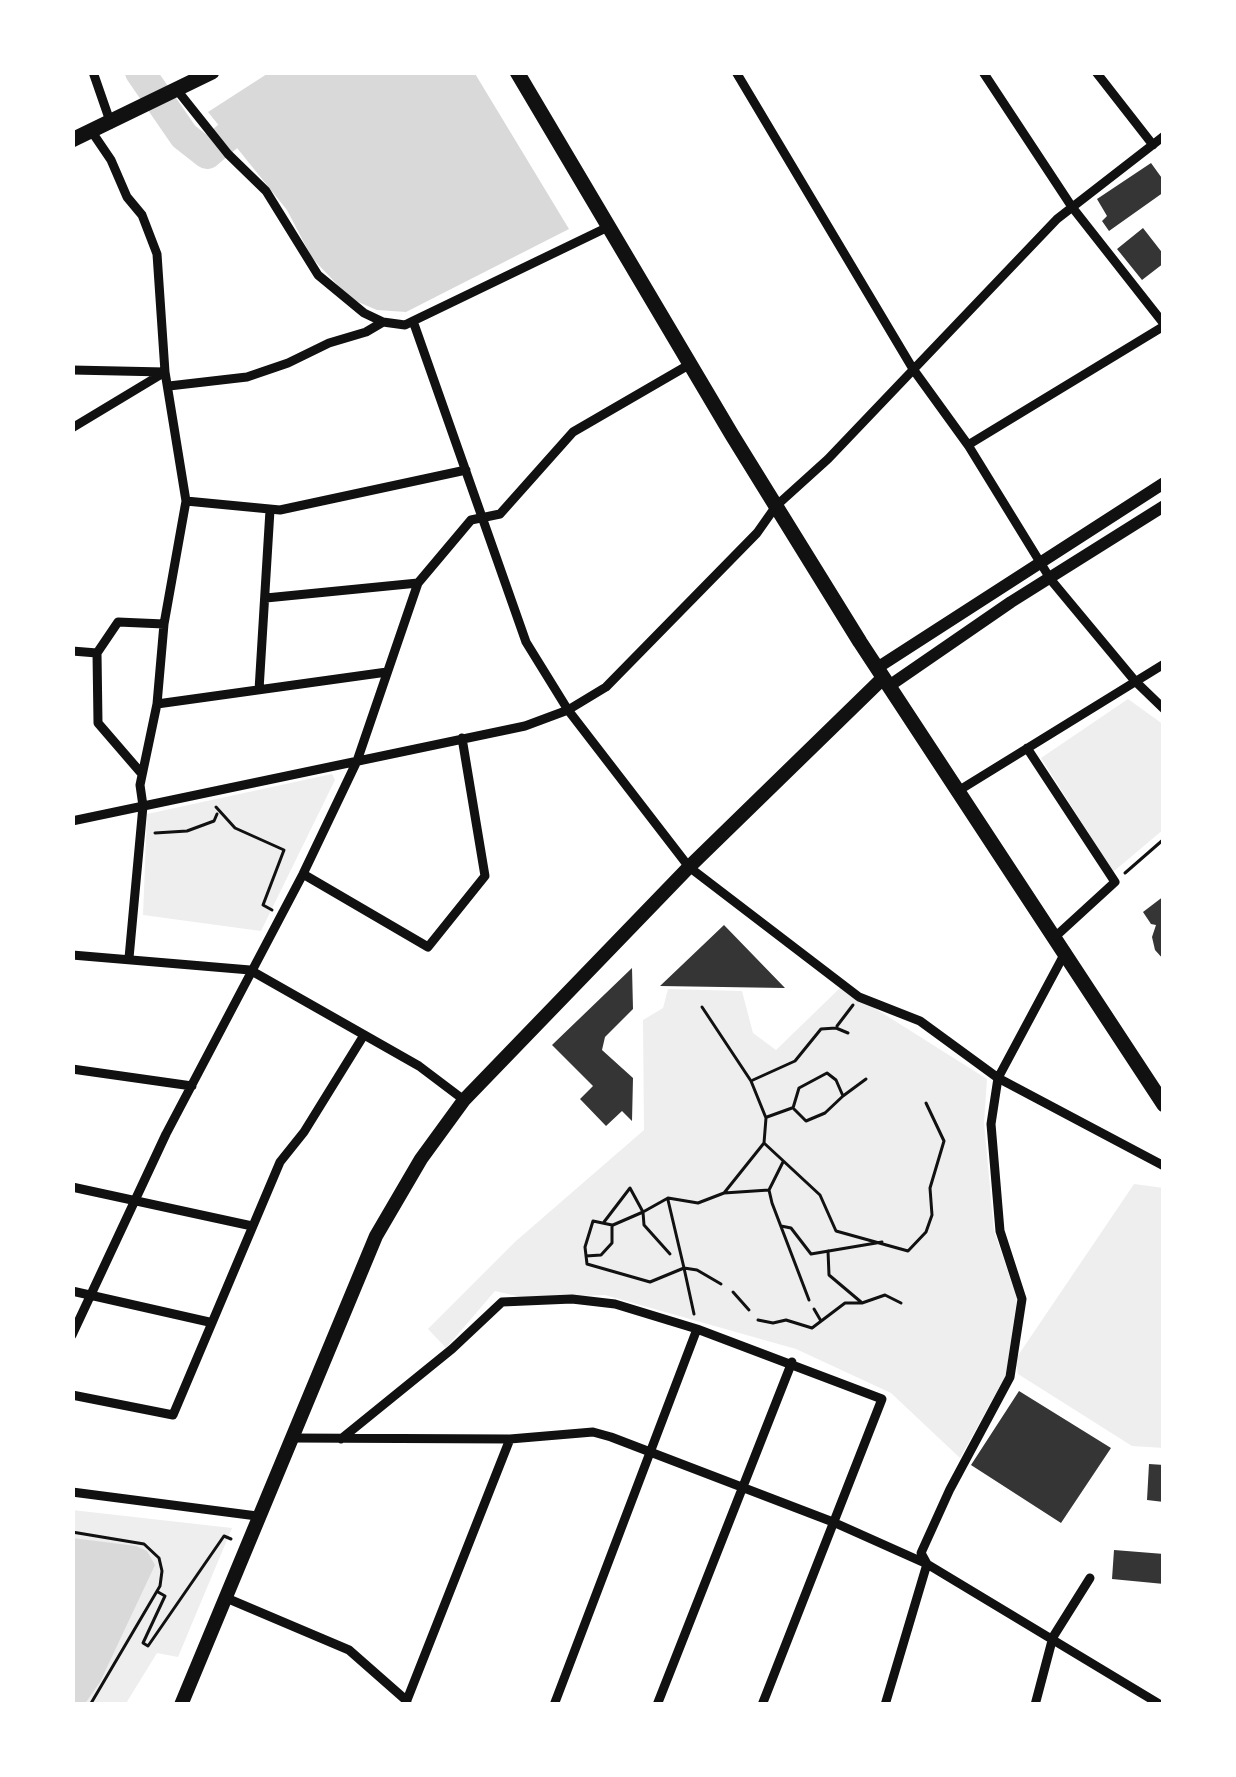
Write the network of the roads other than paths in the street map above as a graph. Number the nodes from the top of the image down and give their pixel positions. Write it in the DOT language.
graph roads {
  1 [pos="93,72"];
  2 [pos="212,72"];
  3 [pos="517,72"];
  4 [pos="736,72"];
  5 [pos="983,72"];
  6 [pos="1096,72"];
  7 [pos="176,91"];
  8 [pos="111,124"];
  9 [pos="92,132"];
  10 [pos="1164,136"];
  11 [pos="72,140"];
  12 [pos="1153,145"];
  13 [pos="1072,207"];
  14 [pos="608,227"];
  15 [pos="383,322"];
  16 [pos="413,322"];
  17 [pos="1164,325"];
  18 [pos="692,363"];
  19 [pos="913,369"];
  20 [pos="72,370"];
  21 [pos="165,372"];
  22 [pos="169,386"];
  23 [pos="72,428"];
  24 [pos="968,445"];
  25 [pos="466,470"];
  26 [pos="1164,483"];
  27 [pos="186,501"];
  28 [pos="776,506"];
  29 [pos="1164,506"];
  30 [pos="270,510"];
  31 [pos="482,515"];
  32 [pos="1040,562"];
  33 [pos="1051,580"];
  34 [pos="418,583"];
  35 [pos="266,598"];
  36 [pos="164,624"];
  37 [pos="72,651"];
  38 [pos="97,653"];
  39 [pos="1164,664"];
  40 [pos="387,672"];
  41 [pos="883,677"];
  42 [pos="1135,681"];
  43 [pos="259,690"];
  44 [pos="158,704"];
  45 [pos="568,710"];
  46 [pos="1164,710"];
  47 [pos="462,738"];
  48 [pos="1027,748"];
  49 [pos="357,761"];
  50 [pos="142,775"];
  51 [pos="958,791"];
  52 [pos="143,806"];
  53 [pos="72,821"];
  54 [pos="689,867"];
  55 [pos="303,874"];
  56 [pos="1056,936"];
  57 [pos="1066,951"];
  58 [pos="72,955"];
  59 [pos="130,958"];
  60 [pos="250,970"];
  61 [pos="364,1035"];
  62 [pos="72,1069"];
  63 [pos="998,1078"];
  64 [pos="192,1086"];
  65 [pos="464,1100"];
  66 [pos="1164,1106"];
  67 [pos="1164,1166"];
  68 [pos="72,1187"];
  69 [pos="136,1199"];
  70 [pos="252,1226"];
  71 [pos="72,1291"];
  72 [pos="90,1295"];
  73 [pos="209,1322"];
  74 [pos="694,1324"];
  75 [pos="72,1335"];
  76 [pos="791,1362"];
  77 [pos="72,1395"];
  78 [pos="290,1438"];
  79 [pos="340,1439"];
  80 [pos="510,1439"];
  81 [pos="651,1454"];
  82 [pos="742,1490"];
  83 [pos="72,1492"];
  84 [pos="257,1516"];
  85 [pos="833,1522"];
  86 [pos="927,1564"];
  87 [pos="1090,1578"];
  88 [pos="224,1597"];
  89 [pos="1053,1637"];
  90 [pos="407,1703"];
  91 [pos="181,1705"];
  92 [pos="554,1705"];
  93 [pos="657,1705"];
  94 [pos="762,1705"];
  95 [pos="886,1705"];
  96 [pos="1035,1705"];
  97 [pos="1160,1705"];
  1 -- 8 [label="street"];
  2 -- 7 [label="main road"];
  3 -- 14 [label="main road"];
  4 -- 19 [label="street"];
  5 -- 13 [label="street"];
  6 -- 12 [label="street"];
  7 -- 8 [label="main road"];
  7 -- 15 [label="street"];
  8 -- 9 [label="main road"];
  9 -- 11 [label="main road"];
  9 -- 21 [label="street"];
  10 -- 12 [label="street"];
  12 -- 13 [label="street"];
  13 -- 17 [label="street"];
  13 -- 19 [label="street"];
  14 -- 16 [label="street"];
  14 -- 18 [label="main road"];
  15 -- 16 [label="street"];
  15 -- 22 [label="street"];
  16 -- 25 [label="street"];
  17 -- 24 [label="street"];
  18 -- 28 [label="main road"];
  18 -- 31 [label="street"];
  19 -- 24 [label="street"];
  19 -- 28 [label="street"];
  20 -- 21 [label="street"];
  21 -- 22 [label="street"];
  21 -- 23 [label="street"];
  22 -- 27 [label="street"];
  24 -- 32 [label="street"];
  25 -- 30 [label="street"];
  25 -- 31 [label="street"];
  26 -- 32 [label="street"];
  27 -- 30 [label="street"];
  27 -- 36 [label="street"];
  28 -- 41 [label="main road"];
  28 -- 45 [label="street"];
  29 -- 33 [label="street"];
  30 -- 35 [label="street"];
  31 -- 34 [label="street"];
  31 -- 45 [label="street"];
  32 -- 33 [label="street"];
  32 -- 41 [label="street"];
  33 -- 41 [label="street"];
  33 -- 42 [label="street"];
  34 -- 35 [label="street"];
  34 -- 40 [label="street"];
  35 -- 43 [label="street"];
  36 -- 38 [label="street"];
  36 -- 44 [label="street"];
  37 -- 38 [label="street"];
  38 -- 50 [label="street"];
  39 -- 42 [label="street"];
  40 -- 43 [label="street"];
  40 -- 49 [label="street"];
  41 -- 51 [label="main road"];
  41 -- 54 [label="main road"];
  42 -- 46 [label="street"];
  42 -- 48 [label="street"];
  43 -- 44 [label="street"];
  44 -- 50 [label="street"];
  45 -- 47 [label="street"];
  45 -- 54 [label="street"];
  47 -- 49 [label="street"];
  47 -- 55 [label="street"];
  48 -- 51 [label="street"];
  48 -- 56 [label="street"];
  49 -- 52 [label="street"];
  49 -- 55 [label="street"];
  50 -- 52 [label="street"];
  51 -- 56 [label="main road"];
  52 -- 53 [label="street"];
  52 -- 59 [label="street"];
  54 -- 63 [label="street"];
  54 -- 65 [label="main road"];
  55 -- 60 [label="street"];
  56 -- 57 [label="main road"];
  57 -- 63 [label="street"];
  57 -- 66 [label="main road"];
  58 -- 59 [label="street"];
  59 -- 60 [label="street"];
  60 -- 61 [label="street"];
  60 -- 64 [label="street"];
  61 -- 65 [label="street"];
  61 -- 70 [label="street"];
  62 -- 64 [label="street"];
  63 -- 67 [label="street"];
  63 -- 86 [label="street"];
  64 -- 69 [label="street"];
  65 -- 78 [label="main road"];
  68 -- 69 [label="street"];
  69 -- 70 [label="street"];
  69 -- 72 [label="street"];
  70 -- 73 [label="street"];
  71 -- 72 [label="street"];
  72 -- 73 [label="street"];
  72 -- 75 [label="street"];
  73 -- 77 [label="street"];
  74 -- 76 [label="street"];
  74 -- 79 [label="street"];
  74 -- 81 [label="street"];
  76 -- 82 [label="street"];
  76 -- 85 [label="street"];
  78 -- 79 [label="street"];
  78 -- 84 [label="main road"];
  79 -- 80 [label="street"];
  80 -- 81 [label="street"];
  80 -- 90 [label="street"];
  81 -- 82 [label="street"];
  81 -- 92 [label="street"];
  82 -- 85 [label="street"];
  82 -- 93 [label="street"];
  83 -- 84 [label="street"];
  84 -- 88 [label="main road"];
  85 -- 86 [label="street"];
  85 -- 94 [label="street"];
  86 -- 89 [label="street"];
  86 -- 95 [label="street"];
  87 -- 89 [label="street"];
  88 -- 90 [label="street"];
  88 -- 91 [label="main road"];
  89 -- 96 [label="street"];
  89 -- 97 [label="street"];
}
